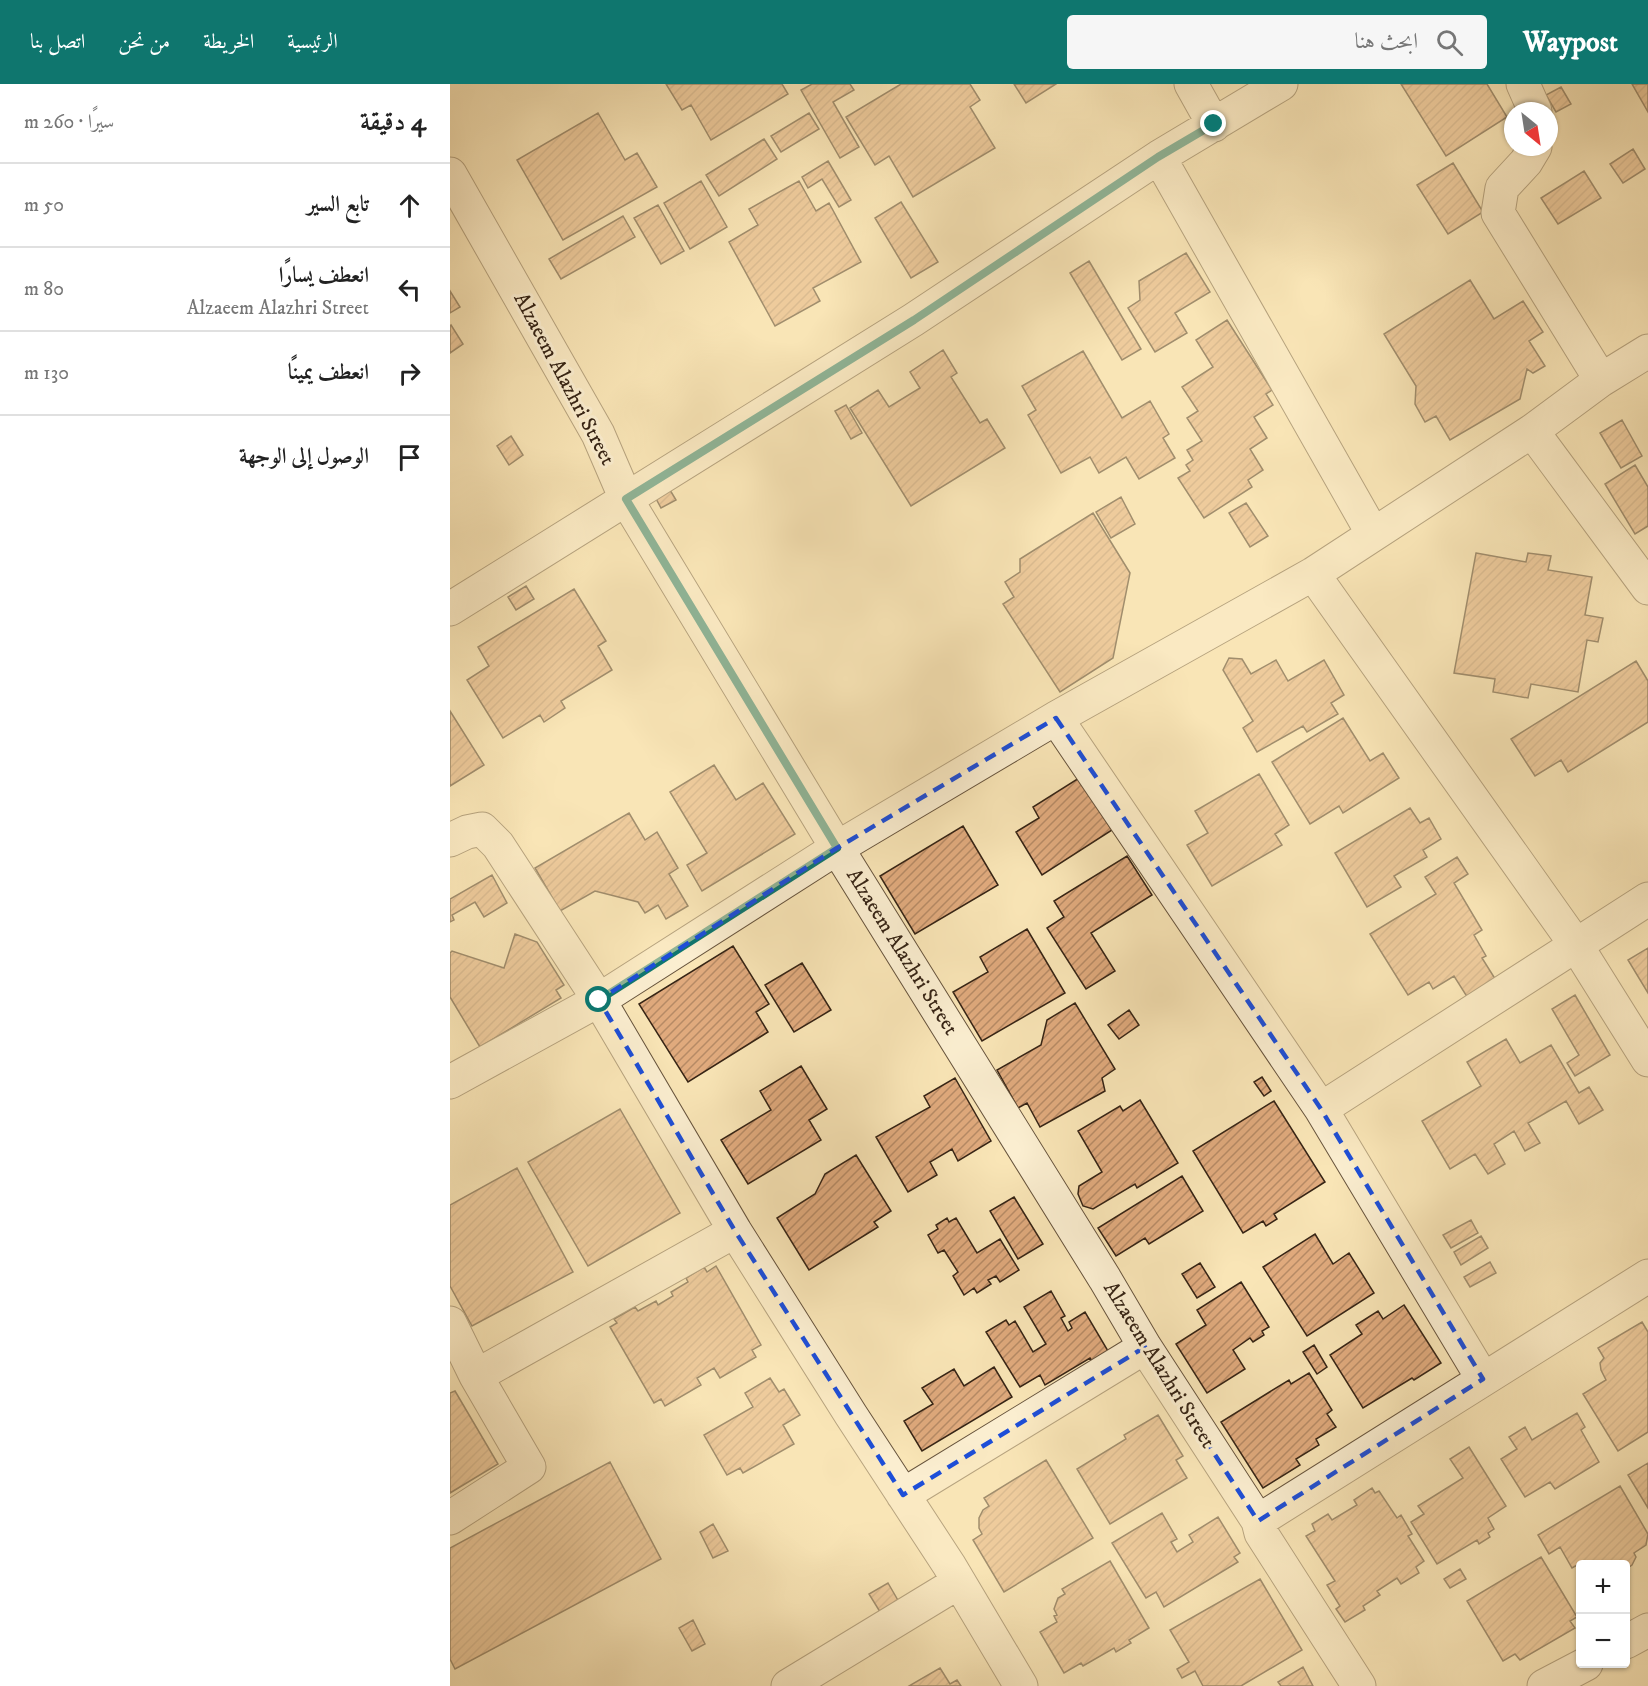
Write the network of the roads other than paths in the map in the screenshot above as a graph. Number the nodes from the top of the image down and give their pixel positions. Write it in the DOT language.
graph roads {
  1 [pos="1191,84"];
  2 [pos="1281,84"];
  3 [pos="1523,84"];
  4 [pos="1531,102"];
  5 [pos="1214,124"];
  6 [pos="1530,156"];
  7 [pos="1158,157"];
  8 [pos="450,174"];
  9 [pos="1648,351"];
  10 [pos="1601,380"];
  11 [pos="1532,431"];
  12 [pos="626,499"];
  13 [pos="1373,534"];
  14 [pos="1313,574"];
  15 [pos="1648,588"];
  16 [pos="450,609"];
  17 [pos="1056,717"];
  18 [pos="450,840"];
  19 [pos="837,848"];
  20 [pos="1648,899"];
  21 [pos="1576,945"];
  22 [pos="599,1000"];
  23 [pos="1648,1060"];
  24 [pos="450,1082"];
  25 [pos="1321,1109"];
  26 [pos="735,1232"];
  27 [pos="1648,1276"];
  28 [pos="450,1323"];
  29 [pos="1145,1347"];
  30 [pos="476,1376"];
  31 [pos="1483,1379"];
  32 [pos="903,1495"];
  33 [pos="450,1518"];
  34 [pos="1258,1521"];
  35 [pos="960,1582"];
  36 [pos="1648,1630"];
  37 [pos="1630,1640"];
  38 [pos="1578,1668"];
  39 [pos="788,1686"];
  40 [pos="1021,1686"];
  41 [pos="1359,1686"];
  42 [pos="1544,1686"];
  1 -- 5 [label="street"];
  2 -- 5 [label="street"];
  3 -- 4 [label="street"];
  5 -- 7 [label="street"];
  6 -- 10 [label="street"];
  7 -- 12 [label="street"];
  7 -- 13 [label="street"];
  8 -- 12 [label="street, Alzaeem Alazhri Street"];
  9 -- 10 [label="street"];
  10 -- 11 [label="street"];
  11 -- 13 [label="street"];
  11 -- 15 [label="street"];
  12 -- 16 [label="street"];
  12 -- 19 [label="street, Alzaeem Alazhri Street"];
  13 -- 14 [label="street"];
  14 -- 17 [label="street"];
  14 -- 21 [label="street"];
  17 -- 19 [label="street"];
  17 -- 25 [label="street"];
  18 -- 22 [label="street"];
  19 -- 22 [label="street"];
  19 -- 29 [label="street, Alzaeem Alazhri Street"];
  20 -- 21 [label="street"];
  21 -- 23 [label="street"];
  21 -- 25 [label="street"];
  22 -- 24 [label="street"];
  22 -- 26 [label="street"];
  25 -- 31 [label="street"];
  26 -- 30 [label="street"];
  26 -- 32 [label="street"];
  27 -- 31 [label="street"];
  28 -- 30 [label="street"];
  29 -- 32 [label="street"];
  29 -- 34 [label="street, Alzaeem Alazhri Street"];
  30 -- 33 [label="street"];
  31 -- 34 [label="street"];
  32 -- 35 [label="street"];
  34 -- 41 [label="street, Alzaeem Alazhri Street"];
  35 -- 39 [label="street"];
  35 -- 40 [label="street"];
  36 -- 37 [label="street"];
  38 -- 42 [label="street"];
}
